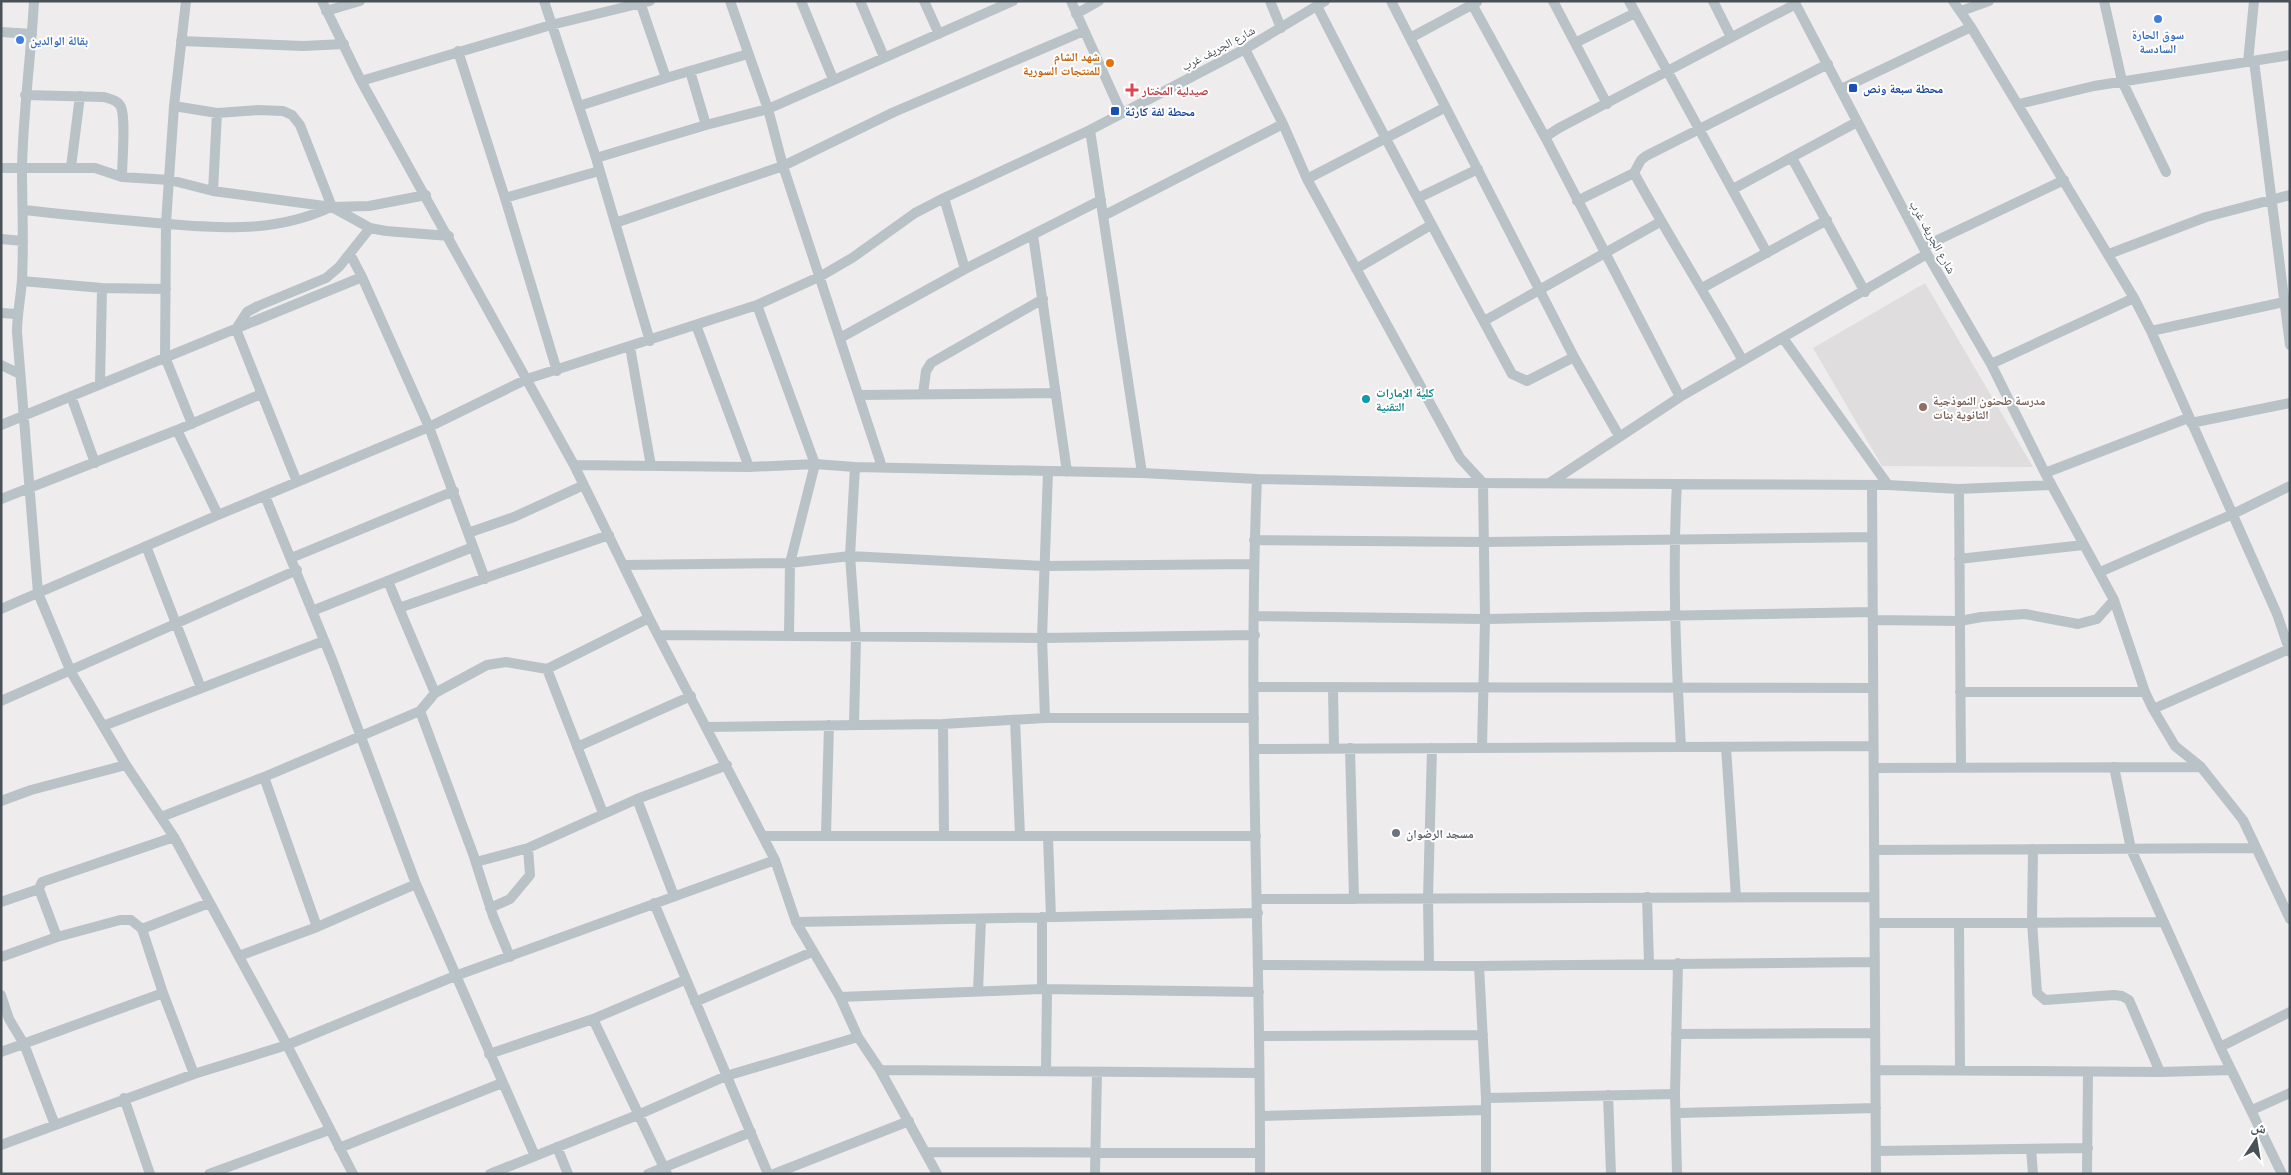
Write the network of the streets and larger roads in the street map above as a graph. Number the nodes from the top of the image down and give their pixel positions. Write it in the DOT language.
graph roads {
  1 [pos="34,1"];
  2 [pos="186,1"];
  3 [pos="360,1"];
  4 [pos="544,1"];
  5 [pos="730,1"];
  6 [pos="801,1"];
  7 [pos="860,1"];
  8 [pos="924,1"];
  9 [pos="1013,1"];
  10 [pos="1071,1"];
  11 [pos="1099,1"];
  12 [pos="1270,1"];
  13 [pos="1391,1"];
  14 [pos="1553,1"];
  15 [pos="1629,1"];
  16 [pos="1712,1"];
  17 [pos="1953,1"];
  18 [pos="2104,1"];
  19 [pos="2254,1"];
  20 [pos="1982,2"];
  21 [pos="646,3"];
  22 [pos="1475,3"];
  23 [pos="1795,3"];
  24 [pos="1000,4"];
  25 [pos="1321,4"];
  26 [pos="324,6"];
  27 [pos="1961,12"];
  28 [pos="1635,13"];
  29 [pos="1076,14"];
  30 [pos="551,25"];
  31 [pos="1971,27"];
  32 [pos="1281,28"];
  33 [pos="1084,31"];
  34 [pos="1,32"];
  35 [pos="32,34"];
  36 [pos="939,34"];
  37 [pos="1731,37"];
  38 [pos="1410,38"];
  39 [pos="181,41"];
  40 [pos="1575,43"];
  41 [pos="344,44"];
  42 [pos="1246,49"];
  43 [pos="458,51"];
  44 [pos="748,54"];
  45 [pos="2290,55"];
  46 [pos="884,58"];
  47 [pos="2251,62"];
  48 [pos="1828,64"];
  49 [pos="690,71"];
  50 [pos="1667,72"];
  51 [pos="666,78"];
  52 [pos="362,80"];
  53 [pos="833,80"];
  54 [pos="2122,81"];
  55 [pos="1841,89"];
  56 [pos="25,95"];
  57 [pos="80,96"];
  58 [pos="1607,104"];
  59 [pos="2019,104"];
  60 [pos="174,106"];
  61 [pos="579,106"];
  62 [pos="1444,108"];
  63 [pos="768,110"];
  64 [pos="1121,112"];
  65 [pos="217,113"];
  66 [pos="1857,122"];
  67 [pos="1283,124"];
  68 [pos="706,125"];
  69 [pos="1090,130"];
  70 [pos="1698,131"];
  71 [pos="1545,137"];
  72 [pos="1385,140"];
  73 [pos="596,158"];
  74 [pos="1792,158"];
  75 [pos="783,166"];
  76 [pos="72,167"];
  77 [pos="1,168"];
  78 [pos="22,169"];
  79 [pos="1478,169"];
  80 [pos="599,171"];
  81 [pos="2166,172"];
  82 [pos="1634,173"];
  83 [pos="122,177"];
  84 [pos="1308,179"];
  85 [pos="170,180"];
  86 [pos="2064,180"];
  87 [pos="1733,189"];
  88 [pos="213,191"];
  89 [pos="426,195"];
  90 [pos="2290,195"];
  91 [pos="505,198"];
  92 [pos="944,198"];
  93 [pos="1418,198"];
  94 [pos="2271,198"];
  95 [pos="1100,200"];
  96 [pos="1578,201"];
  97 [pos="332,207"];
  98 [pos="24,210"];
  99 [pos="1103,216"];
  100 [pos="1827,220"];
  101 [pos="1660,222"];
  102 [pos="166,223"];
  103 [pos="615,223"];
  104 [pos="1431,225"];
  105 [pos="370,228"];
  106 [pos="1033,235"];
  107 [pos="449,236"];
  108 [pos="1,239"];
  109 [pos="23,240"];
  110 [pos="1925,251"];
  111 [pos="350,254"];
  112 [pos="1604,254"];
  113 [pos="1767,254"];
  114 [pos="2109,254"];
  115 [pos="965,269"];
  116 [pos="1356,269"];
  117 [pos="820,276"];
  118 [pos="362,277"];
  119 [pos="22,281"];
  120 [pos="102,288"];
  121 [pos="1702,288"];
  122 [pos="166,289"];
  123 [pos="1540,290"];
  124 [pos="1865,292"];
  125 [pos="2134,298"];
  126 [pos="1043,299"];
  127 [pos="2287,301"];
  128 [pos="757,305"];
  129 [pos="1,313"];
  130 [pos="17,314"];
  131 [pos="1484,321"];
  132 [pos="696,325"];
  133 [pos="236,329"];
  134 [pos="2151,331"];
  135 [pos="840,338"];
  136 [pos="1782,338"];
  137 [pos="650,341"];
  138 [pos="2290,346"];
  139 [pos="630,347"];
  140 [pos="165,357"];
  141 [pos="1574,357"];
  142 [pos="1743,361"];
  143 [pos="1991,364"];
  144 [pos="1,365"];
  145 [pos="557,371"];
  146 [pos="20,374"];
  147 [pos="527,380"];
  148 [pos="100,384"];
  149 [pos="1056,393"];
  150 [pos="261,394"];
  151 [pos="923,394"];
  152 [pos="860,395"];
  153 [pos="71,396"];
  154 [pos="1680,397"];
  155 [pos="2290,403"];
  156 [pos="24,415"];
  157 [pos="2189,421"];
  158 [pos="1,424"];
  159 [pos="192,424"];
  160 [pos="429,427"];
  161 [pos="177,430"];
  162 [pos="1619,436"];
  163 [pos="95,462"];
  164 [pos="814,464"];
  165 [pos="574,465"];
  166 [pos="651,466"];
  167 [pos="749,467"];
  168 [pos="855,467"];
  169 [pos="882,467"];
  170 [pos="1048,472"];
  171 [pos="1067,472"];
  172 [pos="1142,473"];
  173 [pos="2045,474"];
  174 [pos="1257,480"];
  175 [pos="297,482"];
  176 [pos="1551,482"];
  177 [pos="1483,483"];
  178 [pos="1677,484"];
  179 [pos="584,485"];
  180 [pos="1872,485"];
  181 [pos="1888,485"];
  182 [pos="2051,485"];
  183 [pos="30,486"];
  184 [pos="2290,486"];
  185 [pos="1959,489"];
  186 [pos="454,491"];
  187 [pos="264,496"];
  188 [pos="1,499"];
  189 [pos="2233,514"];
  190 [pos="218,515"];
  191 [pos="468,533"];
  192 [pos="609,535"];
  193 [pos="1872,537"];
  194 [pos="1674,538"];
  195 [pos="1254,540"];
  196 [pos="1485,542"];
  197 [pos="2083,545"];
  198 [pos="146,546"];
  199 [pos="473,547"];
  200 [pos="850,556"];
  201 [pos="291,558"];
  202 [pos="1959,559"];
  203 [pos="790,563"];
  204 [pos="1254,564"];
  205 [pos="624,565"];
  206 [pos="1043,566"];
  207 [pos="296,570"];
  208 [pos="2100,572"];
  209 [pos="485,579"];
  210 [pos="388,581"];
  211 [pos="38,593"];
  212 [pos="2114,600"];
  213 [pos="400,608"];
  214 [pos="1,609"];
  215 [pos="312,611"];
  216 [pos="1674,614"];
  217 [pos="1255,616"];
  218 [pos="1872,616"];
  219 [pos="650,618"];
  220 [pos="1485,619"];
  221 [pos="1960,621"];
  222 [pos="176,624"];
  223 [pos="660,635"];
  224 [pos="1255,635"];
  225 [pos="789,636"];
  226 [pos="856,638"];
  227 [pos="1042,638"];
  228 [pos="324,641"];
  229 [pos="2289,651"];
  230 [pos="547,669"];
  231 [pos="71,672"];
  232 [pos="201,688"];
  233 [pos="1254,688"];
  234 [pos="1334,688"];
  235 [pos="1482,688"];
  236 [pos="1873,688"];
  237 [pos="1678,689"];
  238 [pos="1960,692"];
  239 [pos="2145,692"];
  240 [pos="435,693"];
  241 [pos="691,696"];
  242 [pos="1,701"];
  243 [pos="2153,709"];
  244 [pos="420,711"];
  245 [pos="1045,718"];
  246 [pos="1254,718"];
  247 [pos="1015,720"];
  248 [pos="943,724"];
  249 [pos="854,725"];
  250 [pos="103,726"];
  251 [pos="829,726"];
  252 [pos="707,727"];
  253 [pos="361,737"];
  254 [pos="1873,746"];
  255 [pos="577,747"];
  256 [pos="1682,747"];
  257 [pos="1726,747"];
  258 [pos="1334,748"];
  259 [pos="1350,748"];
  260 [pos="1432,748"];
  261 [pos="1482,748"];
  262 [pos="1254,749"];
  263 [pos="126,765"];
  264 [pos="727,765"];
  265 [pos="2201,766"];
  266 [pos="2114,767"];
  267 [pos="1874,768"];
  268 [pos="1961,768"];
  269 [pos="264,777"];
  270 [pos="637,799"];
  271 [pos="1,801"];
  272 [pos="603,813"];
  273 [pos="161,818"];
  274 [pos="826,834"];
  275 [pos="944,835"];
  276 [pos="1020,835"];
  277 [pos="763,836"];
  278 [pos="1256,836"];
  279 [pos="174,837"];
  280 [pos="1048,837"];
  281 [pos="528,848"];
  282 [pos="2131,848"];
  283 [pos="2256,848"];
  284 [pos="2033,849"];
  285 [pos="1874,850"];
  286 [pos="775,860"];
  287 [pos="476,862"];
  288 [pos="416,884"];
  289 [pos="39,889"];
  290 [pos="674,896"];
  291 [pos="1736,897"];
  292 [pos="1874,897"];
  293 [pos="1428,898"];
  294 [pos="1647,898"];
  295 [pos="1256,899"];
  296 [pos="1354,899"];
  297 [pos="1,902"];
  298 [pos="209,903"];
  299 [pos="654,903"];
  300 [pos="490,908"];
  301 [pos="1258,913"];
  302 [pos="1046,917"];
  303 [pos="981,919"];
  304 [pos="2290,919"];
  305 [pos="796,922"];
  306 [pos="2032,922"];
  307 [pos="2164,922"];
  308 [pos="1875,923"];
  309 [pos="1959,923"];
  310 [pos="316,927"];
  311 [pos="142,929"];
  312 [pos="58,937"];
  313 [pos="812,952"];
  314 [pos="2,953"];
  315 [pos="239,956"];
  316 [pos="510,957"];
  317 [pos="1875,962"];
  318 [pos="1649,964"];
  319 [pos="1678,964"];
  320 [pos="1259,965"];
  321 [pos="1429,965"];
  322 [pos="1479,966"];
  323 [pos="455,976"];
  324 [pos="685,980"];
  325 [pos="1044,990"];
  326 [pos="978,991"];
  327 [pos="1259,992"];
  328 [pos="163,993"];
  329 [pos="1,994"];
  330 [pos="840,997"];
  331 [pos="695,1002"];
  332 [pos="2290,1012"];
  333 [pos="593,1018"];
  334 [pos="1875,1033"];
  335 [pos="1676,1034"];
  336 [pos="1259,1036"];
  337 [pos="1483,1036"];
  338 [pos="858,1037"];
  339 [pos="24,1044"];
  340 [pos="287,1045"];
  341 [pos="2220,1047"];
  342 [pos="1,1052"];
  343 [pos="489,1054"];
  344 [pos="880,1070"];
  345 [pos="1046,1070"];
  346 [pos="1876,1070"];
  347 [pos="2231,1070"];
  348 [pos="1960,1071"];
  349 [pos="1096,1072"];
  350 [pos="2088,1072"];
  351 [pos="2160,1072"];
  352 [pos="1259,1073"];
  353 [pos="194,1074"];
  354 [pos="726,1076"];
  355 [pos="502,1083"];
  356 [pos="2290,1093"];
  357 [pos="1675,1094"];
  358 [pos="1608,1095"];
  359 [pos="124,1098"];
  360 [pos="1486,1098"];
  361 [pos="1876,1108"];
  362 [pos="1486,1110"];
  363 [pos="2252,1110"];
  364 [pos="1677,1113"];
  365 [pos="640,1114"];
  366 [pos="1260,1116"];
  367 [pos="909,1121"];
  368 [pos="55,1125"];
  369 [pos="330,1130"];
  370 [pos="751,1132"];
  371 [pos="1,1145"];
  372 [pos="557,1147"];
  373 [pos="339,1148"];
  374 [pos="2088,1148"];
  375 [pos="2032,1149"];
  376 [pos="1876,1151"];
  377 [pos="925,1152"];
  378 [pos="1095,1153"];
  379 [pos="1260,1153"];
  380 [pos="535,1156"];
  381 [pos="666,1170"];
  382 [pos="2282,1173"];
  383 [pos="150,1174"];
  384 [pos="209,1174"];
  385 [pos="353,1174"];
  386 [pos="490,1174"];
  387 [pos="568,1174"];
  388 [pos="648,1174"];
  389 [pos="768,1174"];
  390 [pos="774,1174"];
  391 [pos="937,1174"];
  392 [pos="1095,1174"];
  393 [pos="1260,1174"];
  394 [pos="1486,1174"];
  395 [pos="1611,1174"];
  396 [pos="1677,1174"];
  397 [pos="1876,1174"];
  398 [pos="2033,1174"];
  399 [pos="2087,1174"];
  400 [pos="2270,1174"];
  1 -- 35 [label="street"];
  2 -- 39 [label="street"];
  3 -- 26 [label="street"];
  4 -- 30 [label="street"];
  5 -- 44 [label="street"];
  6 -- 53 [label="street"];
  7 -- 46 [label="street"];
  8 -- 36 [label="street"];
  9 -- 24 [label="street"];
  10 -- 29 [label="street"];
  11 -- 29 [label="street"];
  12 -- 32 [label="street"];
  13 -- 38 [label="street"];
  14 -- 40 [label="street"];
  15 -- 28 [label="street"];
  16 -- 37 [label="street"];
  17 -- 27 [label="street"];
  18 -- 54 [label="street"];
  19 -- 47 [label="street"];
  20 -- 27 [label="street"];
  21 -- 30 [label="street"];
  21 -- 51 [label="street"];
  22 -- 38 [label="street"];
  22 -- 71 [label="street"];
  23 -- 37 [label="street"];
  23 -- 48 [label="street, شارع الجريف غرب"];
  24 -- 36 [label="street"];
  25 -- 32 [label="street, شارع الجريف غرب"];
  25 -- 72 [label="street"];
  26 -- 41 [label="street"];
  27 -- 31 [label="street"];
  28 -- 40 [label="street"];
  28 -- 50 [label="street"];
  29 -- 33 [label="street"];
  30 -- 43 [label="street"];
  30 -- 61 [label="street"];
  31 -- 55 [label="street"];
  31 -- 59 [label="street"];
  32 -- 42 [label="street, شارع الجريف غرب"];
  33 -- 64 [label="street"];
  33 -- 75 [label="street"];
  34 -- 35 [label="street"];
  35 -- 56 [label="street"];
  36 -- 46 [label="street"];
  37 -- 50 [label="street"];
  38 -- 62 [label="street"];
  39 -- 41 [label="street"];
  39 -- 60 [label="street"];
  40 -- 58 [label="street"];
  41 -- 52 [label="street"];
  42 -- 64 [label="street, شارع الجريف غرب"];
  42 -- 67 [label="street"];
  43 -- 52 [label="street"];
  43 -- 91 [label="street"];
  44 -- 49 [label="street"];
  44 -- 63 [label="street"];
  45 -- 47 [label="street"];
  46 -- 53 [label="street"];
  47 -- 54 [label="street"];
  47 -- 94 [label="street"];
  48 -- 55 [label="street, شارع الجريف غرب"];
  48 -- 70 [label="street"];
  49 -- 51 [label="street"];
  49 -- 68 [label="street"];
  50 -- 58 [label="street"];
  50 -- 70 [label="street"];
  51 -- 61 [label="street"];
  52 -- 89 [label="street"];
  53 -- 63 [label="street"];
  54 -- 59 [label="street"];
  54 -- 81 [label="street"];
  55 -- 66 [label="street, شارع الجريف غرب"];
  56 -- 57 [label="street"];
  56 -- 78 [label="street"];
  57 -- 76 [label="street"];
  57 -- 83 [label="street"];
  58 -- 71 [label="street"];
  59 -- 86 [label="street"];
  60 -- 65 [label="street"];
  60 -- 85 [label="street"];
  61 -- 73 [label="street"];
  62 -- 72 [label="street"];
  62 -- 79 [label="street"];
  63 -- 68 [label="street"];
  63 -- 75 [label="street"];
  64 -- 69 [label="street, شارع الجريف غرب"];
  65 -- 88 [label="street"];
  65 -- 97 [label="street"];
  66 -- 74 [label="street"];
  66 -- 110 [label="street, شارع الجريف غرب"];
  67 -- 84 [label="street"];
  67 -- 99 [label="street"];
  68 -- 73 [label="street"];
  69 -- 92 [label="street, شارع الجريف غرب"];
  69 -- 95 [label="street"];
  70 -- 82 [label="street"];
  70 -- 87 [label="street"];
  71 -- 96 [label="street"];
  72 -- 84 [label="street"];
  72 -- 93 [label="street"];
  73 -- 80 [label="street"];
  74 -- 87 [label="street"];
  74 -- 100 [label="street"];
  75 -- 103 [label="street"];
  75 -- 117 [label="street"];
  76 -- 78 [label="street"];
  76 -- 83 [label="street"];
  77 -- 78 [label="street"];
  78 -- 98 [label="street"];
  79 -- 93 [label="street"];
  79 -- 123 [label="street"];
  80 -- 91 [label="street"];
  80 -- 103 [label="street"];
  82 -- 96 [label="street"];
  82 -- 101 [label="street"];
  83 -- 85 [label="street"];
  84 -- 116 [label="street"];
  85 -- 88 [label="street"];
  85 -- 102 [label="street"];
  86 -- 110 [label="street"];
  86 -- 114 [label="street"];
  87 -- 113 [label="street"];
  88 -- 97 [label="street"];
  89 -- 97 [label="street"];
  89 -- 107 [label="street"];
  90 -- 94 [label="street"];
  91 -- 145 [label="street"];
  92 -- 115 [label="street"];
  92 -- 117 [label="street, شارع الجريف غرب"];
  93 -- 104 [label="street"];
  94 -- 114 [label="street"];
  94 -- 127 [label="street"];
  95 -- 99 [label="street"];
  95 -- 106 [label="street"];
  96 -- 112 [label="street"];
  97 -- 102 [label="street"];
  97 -- 105 [label="street"];
  98 -- 102 [label="street"];
  98 -- 109 [label="street"];
  99 -- 172 [label="street"];
  100 -- 113 [label="street"];
  100 -- 124 [label="street"];
  101 -- 112 [label="street"];
  101 -- 121 [label="street"];
  102 -- 122 [label="street"];
  103 -- 137 [label="street"];
  104 -- 116 [label="street"];
  104 -- 131 [label="street"];
  105 -- 107 [label="street"];
  105 -- 111 [label="street"];
  106 -- 115 [label="street"];
  106 -- 126 [label="street"];
  107 -- 147 [label="street"];
  108 -- 109 [label="street"];
  109 -- 119 [label="street"];
  110 -- 124 [label="street"];
  110 -- 143 [label="street, شارع الجريف غرب"];
  111 -- 118 [label="street"];
  111 -- 133 [label="street"];
  112 -- 123 [label="street"];
  112 -- 154 [label="street"];
  113 -- 121 [label="street"];
  114 -- 125 [label="street"];
  115 -- 135 [label="street"];
  116 -- 177 [label="street"];
  117 -- 128 [label="street, شارع الجريف غرب"];
  117 -- 135 [label="street"];
  118 -- 133 [label="street"];
  118 -- 160 [label="street"];
  119 -- 120 [label="street"];
  119 -- 130 [label="street"];
  120 -- 122 [label="street"];
  120 -- 148 [label="street"];
  121 -- 142 [label="street"];
  122 -- 140 [label="street"];
  123 -- 131 [label="street"];
  123 -- 141 [label="street"];
  124 -- 136 [label="street"];
  125 -- 134 [label="street"];
  125 -- 143 [label="street"];
  126 -- 149 [label="street"];
  126 -- 151 [label="street"];
  127 -- 134 [label="street"];
  127 -- 138 [label="street"];
  128 -- 132 [label="street, شارع الجريف غرب"];
  128 -- 164 [label="street"];
  129 -- 130 [label="street"];
  130 -- 146 [label="street"];
  131 -- 141 [label="street"];
  132 -- 137 [label="street, شارع الجريف غرب"];
  132 -- 167 [label="street"];
  133 -- 140 [label="street"];
  133 -- 150 [label="street"];
  134 -- 157 [label="street"];
  135 -- 152 [label="street"];
  136 -- 142 [label="street"];
  136 -- 181 [label="street"];
  137 -- 139 [label="street, شارع الجريف غرب"];
  139 -- 145 [label="street, شارع الجريف غرب"];
  139 -- 166 [label="street"];
  140 -- 148 [label="street"];
  140 -- 159 [label="street"];
  141 -- 162 [label="street"];
  142 -- 154 [label="street"];
  143 -- 173 [label="street, شارع الجريف غرب"];
  144 -- 146 [label="street"];
  145 -- 147 [label="street, شارع الجريف غرب"];
  146 -- 156 [label="street"];
  147 -- 160 [label="street, شارع الجريف غرب"];
  147 -- 165 [label="street"];
  148 -- 153 [label="street"];
  149 -- 151 [label="street"];
  149 -- 171 [label="street"];
  150 -- 159 [label="street"];
  150 -- 175 [label="street"];
  151 -- 152 [label="street"];
  152 -- 169 [label="street"];
  153 -- 156 [label="street"];
  153 -- 163 [label="street"];
  154 -- 162 [label="street"];
  155 -- 157 [label="street"];
  156 -- 158 [label="street"];
  156 -- 183 [label="street"];
  157 -- 173 [label="street"];
  157 -- 189 [label="street"];
  159 -- 161 [label="street"];
  160 -- 175 [label="street, شارع الجريف غرب"];
  160 -- 186 [label="street"];
  161 -- 163 [label="street"];
  161 -- 190 [label="street"];
  162 -- 176 [label="street"];
  163 -- 183 [label="street"];
  164 -- 167 [label="street"];
  164 -- 168 [label="street"];
  164 -- 203 [label="street"];
  165 -- 166 [label="street"];
  165 -- 179 [label="street"];
  166 -- 167 [label="street"];
  168 -- 169 [label="street"];
  168 -- 200 [label="street"];
  169 -- 170 [label="street"];
  170 -- 171 [label="street"];
  170 -- 206 [label="street"];
  171 -- 172 [label="street"];
  172 -- 174 [label="street"];
  173 -- 182 [label="street, شارع الجريف غرب"];
  174 -- 177 [label="street"];
  174 -- 195 [label="street"];
  175 -- 187 [label="street, شارع الجريف غرب"];
  176 -- 177 [label="street"];
  176 -- 178 [label="street"];
  177 -- 196 [label="street"];
  178 -- 180 [label="street"];
  178 -- 194 [label="street"];
  179 -- 191 [label="street"];
  179 -- 192 [label="street"];
  180 -- 181 [label="street"];
  180 -- 193 [label="street"];
  181 -- 185 [label="street"];
  182 -- 185 [label="street"];
  182 -- 197 [label="street, شارع الجريف غرب"];
  183 -- 188 [label="street"];
  183 -- 211 [label="street"];
  184 -- 189 [label="street"];
  185 -- 202 [label="street"];
  186 -- 191 [label="street"];
  186 -- 201 [label="street"];
  187 -- 190 [label="street, شارع الجريف غرب"];
  187 -- 201 [label="street"];
  189 -- 208 [label="street"];
  189 -- 229 [label="street"];
  190 -- 198 [label="street, شارع الجريف غرب"];
  191 -- 199 [label="street"];
  192 -- 205 [label="street"];
  192 -- 209 [label="street"];
  193 -- 194 [label="street"];
  193 -- 218 [label="street"];
  194 -- 196 [label="street"];
  194 -- 216 [label="street"];
  195 -- 196 [label="street"];
  195 -- 204 [label="street"];
  196 -- 220 [label="street"];
  197 -- 202 [label="street"];
  197 -- 208 [label="street, شارع الجريف غرب"];
  198 -- 211 [label="street, شارع الجريف غرب"];
  198 -- 222 [label="street"];
  199 -- 209 [label="street"];
  199 -- 210 [label="street"];
  200 -- 203 [label="street"];
  200 -- 206 [label="street"];
  200 -- 226 [label="street"];
  201 -- 207 [label="street"];
  202 -- 221 [label="street"];
  203 -- 205 [label="street"];
  203 -- 225 [label="street"];
  204 -- 206 [label="street"];
  204 -- 217 [label="street"];
  205 -- 219 [label="street"];
  206 -- 227 [label="street"];
  207 -- 215 [label="street"];
  207 -- 222 [label="street"];
  208 -- 212 [label="street, شارع الجريف غرب"];
  209 -- 213 [label="street"];
  210 -- 213 [label="street"];
  210 -- 215 [label="street"];
  211 -- 214 [label="street, شارع الجريف غرب"];
  211 -- 231 [label="street"];
  212 -- 221 [label="street"];
  212 -- 239 [label="street, شارع الجريف غرب"];
  213 -- 240 [label="street"];
  215 -- 228 [label="street"];
  216 -- 218 [label="street"];
  216 -- 220 [label="street"];
  216 -- 237 [label="street"];
  217 -- 220 [label="street"];
  217 -- 224 [label="street"];
  218 -- 221 [label="street"];
  218 -- 236 [label="street"];
  219 -- 223 [label="street"];
  219 -- 230 [label="street"];
  220 -- 235 [label="street"];
  221 -- 238 [label="street"];
  222 -- 231 [label="street"];
  222 -- 232 [label="street"];
  223 -- 225 [label="street"];
  223 -- 241 [label="street"];
  224 -- 227 [label="street"];
  224 -- 233 [label="street"];
  225 -- 226 [label="street"];
  226 -- 227 [label="street"];
  226 -- 249 [label="street"];
  227 -- 245 [label="street"];
  228 -- 232 [label="street"];
  228 -- 253 [label="street"];
  229 -- 243 [label="street"];
  230 -- 240 [label="street"];
  230 -- 255 [label="street"];
  231 -- 242 [label="street"];
  231 -- 250 [label="street"];
  232 -- 250 [label="street"];
  233 -- 234 [label="street"];
  233 -- 246 [label="street"];
  234 -- 235 [label="street"];
  234 -- 258 [label="street"];
  235 -- 237 [label="street"];
  235 -- 261 [label="street"];
  236 -- 237 [label="street"];
  236 -- 254 [label="street"];
  237 -- 256 [label="street"];
  238 -- 239 [label="street"];
  238 -- 268 [label="street"];
  239 -- 243 [label="street, شارع الجريف غرب"];
  240 -- 244 [label="street"];
  241 -- 252 [label="street"];
  241 -- 255 [label="street"];
  243 -- 265 [label="street, شارع الجريف غرب"];
  244 -- 253 [label="street"];
  244 -- 287 [label="street"];
  245 -- 246 [label="street"];
  245 -- 247 [label="street"];
  246 -- 262 [label="street"];
  247 -- 248 [label="street"];
  247 -- 276 [label="street"];
  248 -- 249 [label="street"];
  248 -- 275 [label="street"];
  249 -- 251 [label="street"];
  250 -- 263 [label="street"];
  251 -- 252 [label="street"];
  251 -- 274 [label="street"];
  252 -- 264 [label="street"];
  253 -- 269 [label="street"];
  253 -- 288 [label="street"];
  254 -- 257 [label="street"];
  254 -- 267 [label="street"];
  255 -- 272 [label="street"];
  256 -- 257 [label="street"];
  256 -- 261 [label="street"];
  257 -- 291 [label="street"];
  258 -- 259 [label="street"];
  258 -- 262 [label="street"];
  259 -- 260 [label="street"];
  259 -- 296 [label="street"];
  260 -- 261 [label="street"];
  260 -- 293 [label="street"];
  262 -- 278 [label="street"];
  263 -- 271 [label="street"];
  263 -- 273 [label="street"];
  264 -- 270 [label="street"];
  264 -- 277 [label="street"];
  265 -- 266 [label="street"];
  265 -- 283 [label="street, شارع الجريف غرب"];
  266 -- 268 [label="street"];
  266 -- 282 [label="street"];
  267 -- 268 [label="street"];
  267 -- 285 [label="street"];
  269 -- 273 [label="street"];
  269 -- 310 [label="street"];
  270 -- 272 [label="street"];
  270 -- 290 [label="street"];
  272 -- 281 [label="street"];
  273 -- 279 [label="street"];
  274 -- 275 [label="street"];
  274 -- 277 [label="street"];
  275 -- 276 [label="street"];
  276 -- 280 [label="street"];
  277 -- 286 [label="street"];
  278 -- 280 [label="street"];
  278 -- 295 [label="street"];
  279 -- 289 [label="street"];
  279 -- 298 [label="street"];
  280 -- 302 [label="street"];
  281 -- 287 [label="street"];
  281 -- 300 [label="street"];
  282 -- 283 [label="street"];
  282 -- 284 [label="street"];
  282 -- 307 [label="street"];
  283 -- 304 [label="street, شارع الجريف غرب"];
  284 -- 285 [label="street"];
  284 -- 306 [label="street"];
  285 -- 292 [label="street"];
  286 -- 290 [label="street"];
  286 -- 305 [label="street"];
  287 -- 300 [label="street"];
  288 -- 310 [label="street"];
  288 -- 323 [label="street"];
  289 -- 297 [label="street"];
  289 -- 312 [label="street"];
  290 -- 299 [label="street"];
  291 -- 292 [label="street"];
  291 -- 294 [label="street"];
  292 -- 308 [label="street"];
  293 -- 294 [label="street"];
  293 -- 296 [label="street"];
  293 -- 321 [label="street"];
  294 -- 318 [label="street"];
  295 -- 296 [label="street"];
  295 -- 301 [label="street"];
  298 -- 311 [label="street"];
  298 -- 315 [label="street"];
  299 -- 316 [label="street"];
  299 -- 324 [label="street"];
  300 -- 316 [label="street"];
  301 -- 302 [label="street"];
  301 -- 320 [label="street"];
  302 -- 303 [label="street"];
  302 -- 325 [label="street"];
  303 -- 305 [label="street"];
  303 -- 326 [label="street"];
  305 -- 313 [label="street"];
  306 -- 307 [label="street"];
  306 -- 309 [label="street"];
  306 -- 351 [label="street"];
  307 -- 341 [label="street"];
  308 -- 309 [label="street"];
  308 -- 317 [label="street"];
  309 -- 348 [label="street"];
  310 -- 315 [label="street"];
  311 -- 312 [label="street"];
  311 -- 328 [label="street"];
  312 -- 314 [label="street"];
  313 -- 330 [label="street"];
  313 -- 331 [label="street"];
  315 -- 340 [label="street"];
  316 -- 323 [label="street"];
  317 -- 319 [label="street"];
  317 -- 334 [label="street"];
  318 -- 319 [label="street"];
  318 -- 322 [label="street"];
  319 -- 335 [label="street"];
  320 -- 321 [label="street"];
  320 -- 327 [label="street"];
  321 -- 322 [label="street"];
  322 -- 337 [label="street"];
  323 -- 340 [label="street"];
  323 -- 343 [label="street"];
  324 -- 331 [label="street"];
  324 -- 333 [label="street"];
  325 -- 326 [label="street"];
  325 -- 327 [label="street"];
  325 -- 345 [label="street"];
  326 -- 330 [label="street"];
  327 -- 336 [label="street"];
  328 -- 339 [label="street"];
  328 -- 353 [label="street"];
  329 -- 339 [label="street"];
  330 -- 338 [label="street"];
  331 -- 354 [label="street"];
  332 -- 341 [label="street"];
  333 -- 343 [label="street"];
  333 -- 365 [label="street"];
  334 -- 335 [label="street"];
  334 -- 346 [label="street"];
  335 -- 357 [label="street"];
  336 -- 337 [label="street"];
  336 -- 352 [label="street"];
  337 -- 360 [label="street"];
  338 -- 344 [label="street"];
  338 -- 354 [label="street"];
  339 -- 342 [label="street"];
  339 -- 368 [label="street"];
  340 -- 353 [label="street"];
  340 -- 369 [label="street"];
  341 -- 347 [label="street"];
  343 -- 355 [label="street"];
  344 -- 345 [label="street"];
  344 -- 367 [label="street"];
  345 -- 349 [label="street"];
  346 -- 348 [label="street"];
  346 -- 361 [label="street"];
  347 -- 351 [label="street"];
  347 -- 363 [label="street"];
  348 -- 350 [label="street"];
  349 -- 352 [label="street"];
  349 -- 378 [label="street"];
  350 -- 351 [label="street"];
  350 -- 374 [label="street"];
  352 -- 366 [label="street"];
  353 -- 359 [label="street"];
  354 -- 365 [label="street"];
  354 -- 370 [label="street"];
  355 -- 373 [label="street"];
  355 -- 380 [label="street"];
  356 -- 363 [label="street"];
  357 -- 358 [label="street"];
  357 -- 364 [label="street"];
  358 -- 360 [label="street"];
  358 -- 395 [label="street"];
  359 -- 368 [label="street"];
  359 -- 383 [label="street"];
  360 -- 362 [label="street"];
  361 -- 364 [label="street"];
  361 -- 376 [label="street"];
  362 -- 366 [label="street"];
  362 -- 394 [label="street"];
  363 -- 382 [label="street"];
  364 -- 396 [label="street"];
  365 -- 372 [label="street"];
  365 -- 381 [label="street"];
  366 -- 379 [label="street"];
  367 -- 377 [label="street"];
  367 -- 390 [label="street"];
  368 -- 371 [label="street"];
  369 -- 373 [label="street"];
  369 -- 384 [label="street"];
  370 -- 381 [label="street"];
  370 -- 389 [label="street"];
  372 -- 380 [label="street"];
  372 -- 387 [label="street"];
  373 -- 385 [label="street"];
  374 -- 375 [label="street"];
  374 -- 399 [label="street"];
  375 -- 376 [label="street"];
  375 -- 398 [label="street"];
  376 -- 397 [label="street"];
  377 -- 378 [label="street"];
  377 -- 391 [label="street"];
  378 -- 379 [label="street"];
  378 -- 392 [label="street"];
  379 -- 393 [label="street"];
  380 -- 386 [label="street"];
  381 -- 388 [label="street"];
  382 -- 400 [label="street"];
}
